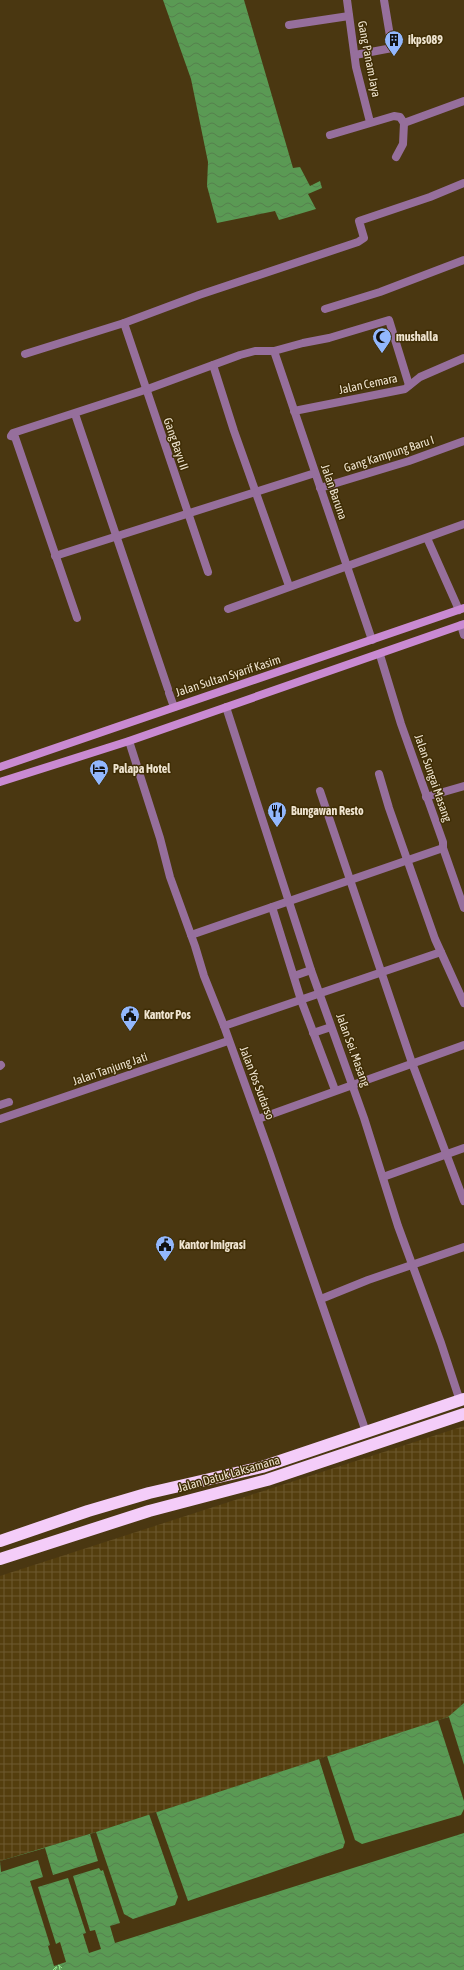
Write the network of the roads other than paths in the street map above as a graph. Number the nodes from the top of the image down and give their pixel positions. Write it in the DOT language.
graph roads {
  1 [pos="347,0"];
  2 [pos="384,0"];
  3 [pos="349,16"];
  4 [pos="289,25"];
  5 [pos="355,55"];
  6 [pos="464,101"];
  7 [pos="370,122"];
  8 [pos="404,123"];
  9 [pos="330,135"];
  10 [pos="396,157"];
  11 [pos="464,183"];
  12 [pos="464,260"];
  13 [pos="325,309"];
  14 [pos="124,323"];
  15 [pos="274,351"];
  16 [pos="25,354"];
  17 [pos="464,358"];
  18 [pos="213,365"];
  19 [pos="409,385"];
  20 [pos="145,390"];
  21 [pos="294,411"];
  22 [pos="75,414"];
  23 [pos="464,441"];
  24 [pos="315,473"];
  25 [pos="320,488"];
  26 [pos="256,492"];
  27 [pos="187,514"];
  28 [pos="464,524"];
  29 [pos="118,536"];
  30 [pos="427,538"];
  31 [pos="55,556"];
  32 [pos="346,567"];
  33 [pos="208,572"];
  34 [pos="289,586"];
  35 [pos="228,609"];
  36 [pos="462,609"];
  37 [pos="77,618"];
  38 [pos="463,625"];
  39 [pos="464,635"];
  40 [pos="372,640"];
  41 [pos="380,655"];
  42 [pos="174,707"];
  43 [pos="226,707"];
  44 [pos="129,742"];
  45 [pos="0,768"];
  46 [pos="379,774"];
  47 [pos="0,782"];
  48 [pos="464,786"];
  49 [pos="320,791"];
  50 [pos="426,797"];
  51 [pos="443,848"];
  52 [pos="409,860"];
  53 [pos="350,880"];
  54 [pos="289,901"];
  55 [pos="272,907"];
  56 [pos="464,908"];
  57 [pos="191,935"];
  58 [pos="441,952"];
  59 [pos="312,970"];
  60 [pos="381,972"];
  61 [pos="294,976"];
  62 [pos="320,993"];
  63 [pos="301,1000"];
  64 [pos="464,1003"];
  65 [pos="224,1026"];
  66 [pos="331,1027"];
  67 [pos="313,1033"];
  68 [pos="228,1041"];
  69 [pos="464,1044"];
  70 [pos="412,1063"];
  71 [pos="353,1084"];
  72 [pos="335,1090"];
  73 [pos="9,1102"];
  74 [pos="0,1105"];
  75 [pos="0,1119"];
  76 [pos="258,1119"];
  77 [pos="464,1148"];
  78 [pos="447,1154"];
  79 [pos="383,1177"];
  80 [pos="464,1201"];
  81 [pos="464,1247"];
  82 [pos="412,1265"];
  83 [pos="321,1299"];
  84 [pos="462,1400"];
  85 [pos="464,1414"];
  86 [pos="366,1432"];
  87 [pos="262,1467"];
  88 [pos="267,1480"];
  89 [pos="0,1541"];
  90 [pos="0,1559"];
  1 -- 3 [label="street, Gang Panam Jaya"];
  2 -- 5 [label="street"];
  3 -- 4 [label="street"];
  3 -- 5 [label="street, Gang Panam Jaya"];
  5 -- 7 [label="street, Gang Panam Jaya"];
  6 -- 8 [label="street"];
  7 -- 8 [label="street"];
  7 -- 9 [label="street"];
  8 -- 10 [label="street"];
  11 -- 14 [label="street"];
  12 -- 13 [label="street"];
  14 -- 16 [label="street"];
  14 -- 20 [label="street, Gang Bayu II"];
  15 -- 18 [label="street"];
  15 -- 19 [label="street"];
  15 -- 21 [label="street, Jalan Baruna"];
  17 -- 19 [label="street, Jalan Cemara"];
  18 -- 20 [label="street"];
  18 -- 26 [label="street"];
  19 -- 21 [label="street, Jalan Cemara"];
  20 -- 22 [label="street"];
  20 -- 27 [label="street, Gang Bayu II"];
  21 -- 24 [label="street, Jalan Baruna"];
  22 -- 29 [label="street"];
  22 -- 31 [label="street"];
  23 -- 25 [label="street, Gang Kampung Baru I"];
  24 -- 25 [label="street, Jalan Baruna"];
  24 -- 26 [label="street"];
  25 -- 32 [label="street, Jalan Baruna"];
  26 -- 27 [label="street"];
  26 -- 34 [label="street"];
  27 -- 29 [label="street"];
  27 -- 33 [label="street, Gang Bayu II"];
  28 -- 30 [label="street"];
  29 -- 31 [label="street"];
  29 -- 42 [label="street"];
  30 -- 32 [label="street"];
  30 -- 36 [label="street"];
  31 -- 37 [label="street"];
  32 -- 34 [label="street"];
  32 -- 40 [label="street, Jalan Baruna"];
  34 -- 35 [label="street"];
  36 -- 40 [label="street, Jalan Sultan Syarif Kasim"];
  38 -- 39 [label="street"];
  38 -- 41 [label="street"];
  40 -- 42 [label="street, Jalan Sultan Syarif Kasim"];
  41 -- 43 [label="street"];
  41 -- 50 [label="street, Jalan Sungai Masang"];
  42 -- 45 [label="street, Jalan Sultan Syarif Kasim"];
  43 -- 44 [label="street"];
  43 -- 54 [label="street, Jalan Sei. Masang"];
  44 -- 47 [label="street"];
  44 -- 57 [label="street, Jalan Yos Sudarso"];
  46 -- 52 [label="street"];
  48 -- 50 [label="street"];
  49 -- 53 [label="street"];
  50 -- 51 [label="street, Jalan Sungai Masang"];
  51 -- 52 [label="street"];
  51 -- 56 [label="street, Jalan Sungai Masang"];
  52 -- 53 [label="street"];
  52 -- 58 [label="street"];
  53 -- 54 [label="street"];
  53 -- 60 [label="street"];
  54 -- 55 [label="street"];
  54 -- 59 [label="street, Jalan Sei. Masang"];
  55 -- 57 [label="street"];
  55 -- 61 [label="street"];
  57 -- 65 [label="street, Jalan Yos Sudarso"];
  58 -- 60 [label="street"];
  58 -- 64 [label="street"];
  59 -- 61 [label="street"];
  59 -- 62 [label="street, Jalan Sei. Masang"];
  60 -- 62 [label="street"];
  60 -- 70 [label="street"];
  61 -- 63 [label="street"];
  62 -- 63 [label="street"];
  62 -- 66 [label="street, Jalan Sei. Masang"];
  63 -- 65 [label="street"];
  63 -- 67 [label="street"];
  65 -- 68 [label="street, Jalan Yos Sudarso"];
  66 -- 67 [label="street"];
  66 -- 71 [label="street, Jalan Sei. Masang"];
  67 -- 72 [label="street"];
  68 -- 75 [label="street, Jalan Tanjung Jati"];
  68 -- 76 [label="street, Jalan Yos Sudarso"];
  69 -- 70 [label="street"];
  70 -- 71 [label="street"];
  70 -- 78 [label="street"];
  71 -- 72 [label="street"];
  71 -- 79 [label="street, Jalan Sei. Masang"];
  72 -- 76 [label="street"];
  73 -- 74 [label="street"];
  76 -- 83 [label="street, Jalan Yos Sudarso"];
  77 -- 78 [label="street"];
  78 -- 79 [label="street"];
  78 -- 80 [label="street"];
  79 -- 82 [label="street, Jalan Sei. Masang"];
  81 -- 82 [label="street"];
  82 -- 83 [label="street"];
  82 -- 84 [label="street, Jalan Sei. Masang"];
  83 -- 86 [label="street, Jalan Yos Sudarso"];
  84 -- 86 [label="highway, Jalan Datuk Laksamana"];
  85 -- 88 [label="highway, Jalan Datuk Laksamana"];
  86 -- 87 [label="highway, Jalan Datuk Laksamana"];
  87 -- 88 [label="highway"];
  87 -- 89 [label="highway, Jalan Datuk Laksamana"];
  88 -- 90 [label="highway, Jalan Datuk Laksamana"];
}
